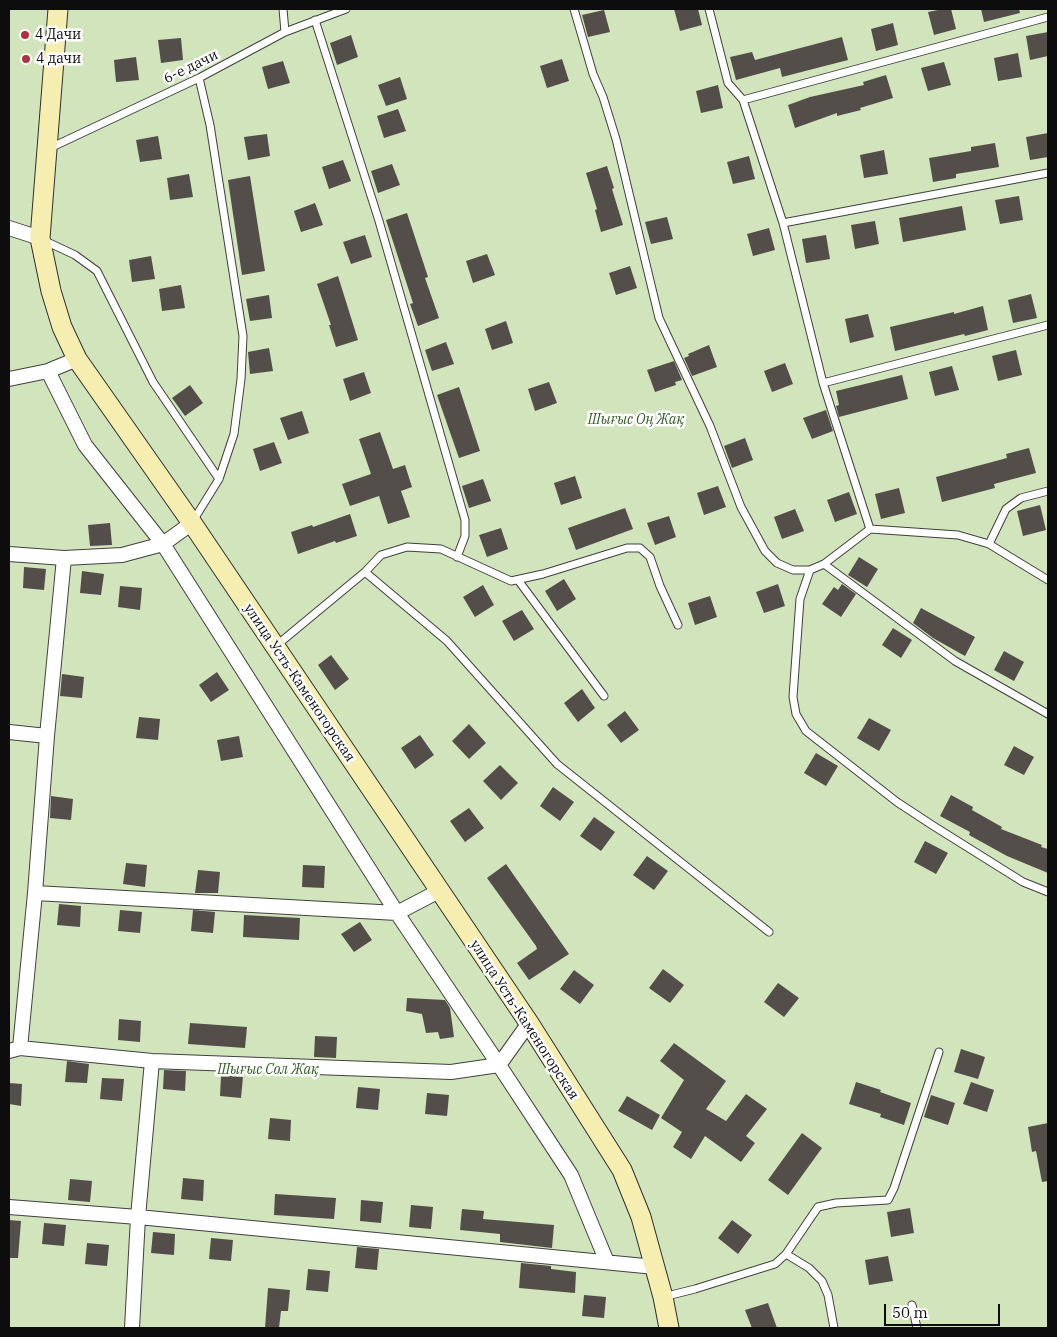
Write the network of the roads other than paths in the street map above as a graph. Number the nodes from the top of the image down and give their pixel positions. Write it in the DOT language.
graph roads {
  1 [pos="58,9"];
  2 [pos="283,9"];
  3 [pos="346,9"];
  4 [pos="574,9"];
  5 [pos="710,9"];
  6 [pos="1048,17"];
  7 [pos="315,20"];
  8 [pos="285,32"];
  9 [pos="200,78"];
  10 [pos="743,100"];
  11 [pos="47,149"];
  12 [pos="1048,173"];
  13 [pos="784,223"];
  14 [pos="9,228"];
  15 [pos="40,238"];
  16 [pos="1048,325"];
  17 [pos="77,360"];
  18 [pos="48,371"];
  19 [pos="9,379"];
  20 [pos="823,382"];
  21 [pos="219,479"];
  22 [pos="1048,491"];
  23 [pos="192,523"];
  24 [pos="870,529"];
  25 [pos="162,544"];
  26 [pos="989,544"];
  27 [pos="9,554"];
  28 [pos="457,557"];
  29 [pos="64,558"];
  30 [pos="824,564"];
  31 [pos="810,570"];
  32 [pos="365,572"];
  33 [pos="518,580"];
  34 [pos="1048,580"];
  35 [pos="678,625"];
  36 [pos="275,647"];
  37 [pos="604,696"];
  38 [pos="1048,714"];
  39 [pos="9,732"];
  40 [pos="47,736"];
  41 [pos="439,891"];
  42 [pos="1048,892"];
  43 [pos="35,893"];
  44 [pos="397,914"];
  45 [pos="769,932"];
  46 [pos="529,1023"];
  47 [pos="14,1049"];
  48 [pos="939,1052"];
  49 [pos="152,1061"];
  50 [pos="499,1064"];
  51 [pos="9,1207"];
  52 [pos="138,1217"];
  53 [pos="786,1254"];
  54 [pos="607,1262"];
  55 [pos="655,1267"];
  56 [pos="663,1297"];
  57 [pos="912,1305"];
  58 [pos="132,1328"];
  59 [pos="669,1328"];
  60 [pos="834,1328"];
  61 [pos="917,1328"];
  1 -- 11 [label="street, улица Усть-Каменогорская"];
  2 -- 8 [label="lane"];
  3 -- 7 [label="lane, 6-е дачи"];
  4 -- 31 [label="lane"];
  5 -- 10 [label="lane"];
  6 -- 10 [label="lane"];
  7 -- 8 [label="lane, 6-е дачи"];
  7 -- 28 [label="lane"];
  8 -- 9 [label="lane, 6-е дачи"];
  9 -- 11 [label="lane, 6-е дачи"];
  9 -- 21 [label="lane"];
  10 -- 13 [label="lane"];
  11 -- 15 [label="street, улица Усть-Каменогорская"];
  12 -- 13 [label="lane"];
  13 -- 20 [label="lane"];
  14 -- 15 [label="street"];
  15 -- 17 [label="street, улица Усть-Каменогорская"];
  15 -- 21 [label="lane"];
  16 -- 20 [label="lane"];
  17 -- 18 [label="street"];
  17 -- 23 [label="street, улица Усть-Каменогорская"];
  18 -- 19 [label="street"];
  18 -- 25 [label="street"];
  20 -- 24 [label="lane"];
  21 -- 23 [label="lane"];
  22 -- 26 [label="lane"];
  23 -- 25 [label="street"];
  23 -- 36 [label="street, улица Усть-Каменогорская"];
  24 -- 26 [label="lane"];
  24 -- 30 [label="lane"];
  25 -- 29 [label="street"];
  25 -- 44 [label="street"];
  26 -- 34 [label="lane"];
  27 -- 29 [label="street"];
  28 -- 32 [label="lane"];
  28 -- 33 [label="lane"];
  29 -- 40 [label="street"];
  30 -- 31 [label="lane"];
  30 -- 38 [label="lane"];
  31 -- 42 [label="lane"];
  32 -- 36 [label="lane"];
  32 -- 45 [label="lane"];
  33 -- 35 [label="lane"];
  33 -- 37 [label="lane"];
  36 -- 41 [label="street, улица Усть-Каменогорская"];
  39 -- 40 [label="street"];
  40 -- 43 [label="street"];
  41 -- 44 [label="street"];
  41 -- 46 [label="street, улица Усть-Каменогорская"];
  43 -- 44 [label="street"];
  43 -- 47 [label="street"];
  44 -- 50 [label="street"];
  46 -- 50 [label="street"];
  46 -- 55 [label="street, улица Усть-Каменогорская"];
  47 -- 49 [label="street"];
  48 -- 53 [label="lane"];
  49 -- 50 [label="street"];
  49 -- 52 [label="street"];
  50 -- 54 [label="street"];
  51 -- 52 [label="street"];
  52 -- 54 [label="street"];
  52 -- 58 [label="street"];
  53 -- 56 [label="lane"];
  53 -- 60 [label="lane"];
  54 -- 55 [label="street"];
  55 -- 56 [label="street, улица Усть-Каменогорская"];
  56 -- 59 [label="street, улица Усть-Каменогорская"];
  57 -- 61 [label="lane"];
}
